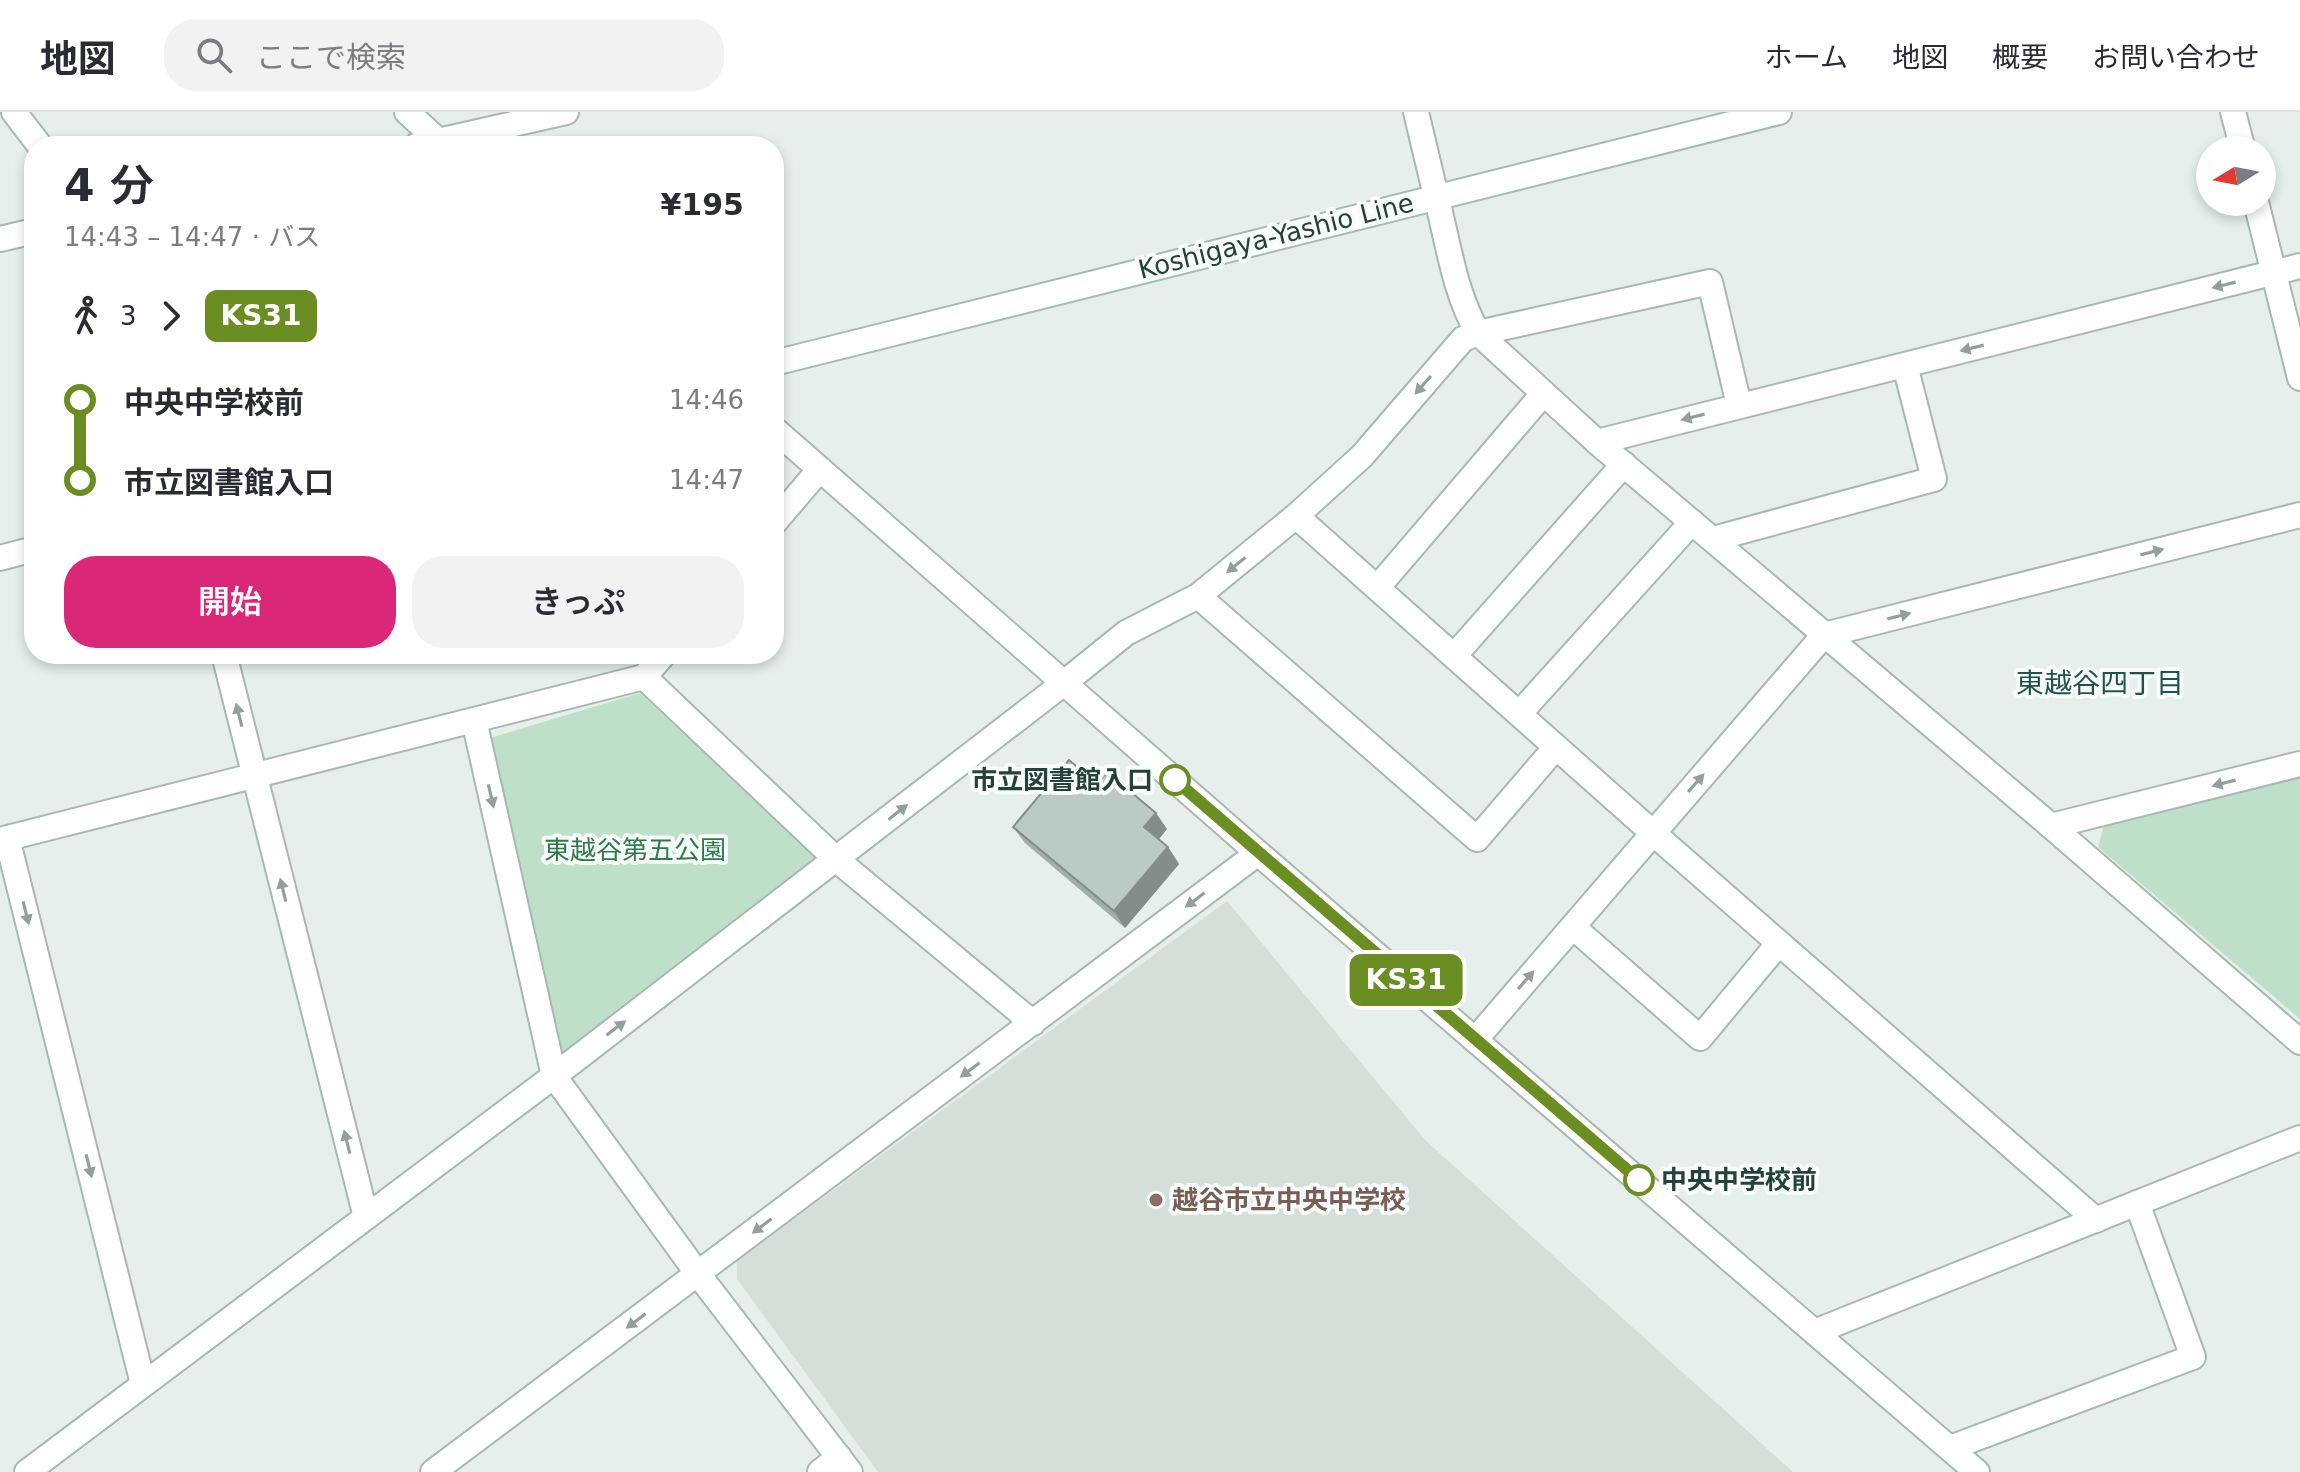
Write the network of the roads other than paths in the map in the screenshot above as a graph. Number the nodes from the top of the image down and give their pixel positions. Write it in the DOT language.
graph roads {
  1 [pos="407,112"];
  2 [pos="566,112"];
  3 [pos="1416,112"];
  4 [pos="1779,112"];
  5 [pos="2233,112"];
  6 [pos="12,121"];
  7 [pos="29,136"];
  8 [pos="426,136"];
  9 [pos="466,136"];
  10 [pos="2239,136"];
  11 [pos="1436,196"];
  12 [pos="2260,216"];
  13 [pos="24,233"];
  14 [pos="0,239"];
  15 [pos="2300,266"];
  16 [pos="2274,273"];
  17 [pos="1478,333"];
  18 [pos="784,360"];
  19 [pos="1905,365"];
  20 [pos="2300,378"];
  21 [pos="1543,394"];
  22 [pos="1739,405"];
  23 [pos="784,438"];
  24 [pos="1597,442"];
  25 [pos="1624,464"];
  26 [pos="820,469"];
  27 [pos="784,511"];
  28 [pos="2300,515"];
  29 [pos="1296,516"];
  30 [pos="1692,522"];
  31 [pos="1713,539"];
  32 [pos="24,552"];
  33 [pos="0,558"];
  34 [pos="1377,588"];
  35 [pos="1198,596"];
  36 [pos="1824,635"];
  37 [pos="1454,656"];
  38 [pos="226,664"];
  39 [pos="655,664"];
  40 [pos="644,677"];
  41 [pos="1064,683"];
  42 [pos="1519,714"];
  43 [pos="474,720"];
  44 [pos="1556,747"];
  45 [pos="2300,764"];
  46 [pos="254,776"];
  47 [pos="2051,826"];
  48 [pos="1653,833"];
  49 [pos="4,839"];
  50 [pos="1258,853"];
  51 [pos="837,860"];
  52 [pos="1573,927"];
  53 [pos="1779,943"];
  54 [pos="1033,1023"];
  55 [pos="1475,1040"];
  56 [pos="2300,1042"];
  57 [pos="554,1076"];
  58 [pos="2300,1138"];
  59 [pos="2137,1203"];
  60 [pos="366,1217"];
  61 [pos="2096,1220"];
  62 [pos="698,1274"];
  63 [pos="1817,1331"];
  64 [pos="143,1384"];
  65 [pos="1950,1448"];
  66 [pos="837,1467"];
  67 [pos="27,1472"];
  68 [pos="433,1472"];
  69 [pos="1977,1472"];
  1 -- 8 [label="street"];
  2 -- 9 [label="street"];
  3 -- 11 [label="street"];
  4 -- 11 [label="street, Koshigaya-Yashio Line"];
  5 -- 10 [label="street"];
  6 -- 7 [label="street"];
  11 -- 17 [label="street"];
  11 -- 18 [label="street, Koshigaya-Yashio Line"];
  12 -- 16 [label="street"];
  13 -- 14 [label="street"];
  15 -- 16 [label="street"];
  16 -- 19 [label="street, one-way"];
  16 -- 20 [label="street"];
  17 -- 21 [label="street"];
  17 -- 22 [label="street"];
  17 -- 29 [label="street, one-way"];
  19 -- 22 [label="street"];
  19 -- 31 [label="street"];
  21 -- 24 [label="street"];
  21 -- 34 [label="street"];
  22 -- 24 [label="street, one-way"];
  23 -- 26 [label="street"];
  24 -- 25 [label="street"];
  25 -- 30 [label="street"];
  25 -- 37 [label="street"];
  26 -- 27 [label="street"];
  26 -- 41 [label="street"];
  36 -- 28 [label="street, one-way"];
  29 -- 34 [label="street"];
  29 -- 35 [label="street, one-way"];
  30 -- 31 [label="street"];
  30 -- 42 [label="street"];
  31 -- 36 [label="street"];
  32 -- 33 [label="street"];
  34 -- 37 [label="street"];
  35 -- 41 [label="street"];
  35 -- 44 [label="street"];
  36 -- 47 [label="street"];
  48 -- 36 [label="street, one-way"];
  37 -- 42 [label="street"];
  46 -- 38 [label="street, one-way"];
  39 -- 40 [label="street"];
  40 -- 43 [label="street"];
  40 -- 51 [label="street"];
  41 -- 50 [label="street"];
  51 -- 41 [label="street, one-way"];
  42 -- 44 [label="street"];
  43 -- 46 [label="street"];
  43 -- 57 [label="street, one-way"];
  44 -- 48 [label="street"];
  45 -- 47 [label="street, one-way"];
  46 -- 49 [label="street"];
  60 -- 46 [label="street, one-way"];
  47 -- 56 [label="street"];
  48 -- 52 [label="street"];
  48 -- 53 [label="street"];
  49 -- 64 [label="street, one-way"];
  50 -- 54 [label="street, one-way"];
  50 -- 55 [label="street"];
  51 -- 54 [label="street"];
  57 -- 51 [label="street, one-way"];
  52 -- 53 [label="street"];
  55 -- 52 [label="street, one-way"];
  53 -- 61 [label="street"];
  54 -- 62 [label="street, one-way"];
  55 -- 63 [label="street"];
  57 -- 60 [label="street"];
  57 -- 62 [label="street"];
  58 -- 59 [label="street"];
  59 -- 61 [label="street"];
  59 -- 65 [label="street"];
  60 -- 64 [label="street"];
  61 -- 63 [label="street"];
  62 -- 66 [label="street"];
  62 -- 68 [label="street, one-way"];
  63 -- 65 [label="street"];
  64 -- 67 [label="street"];
  65 -- 69 [label="street"];
}
